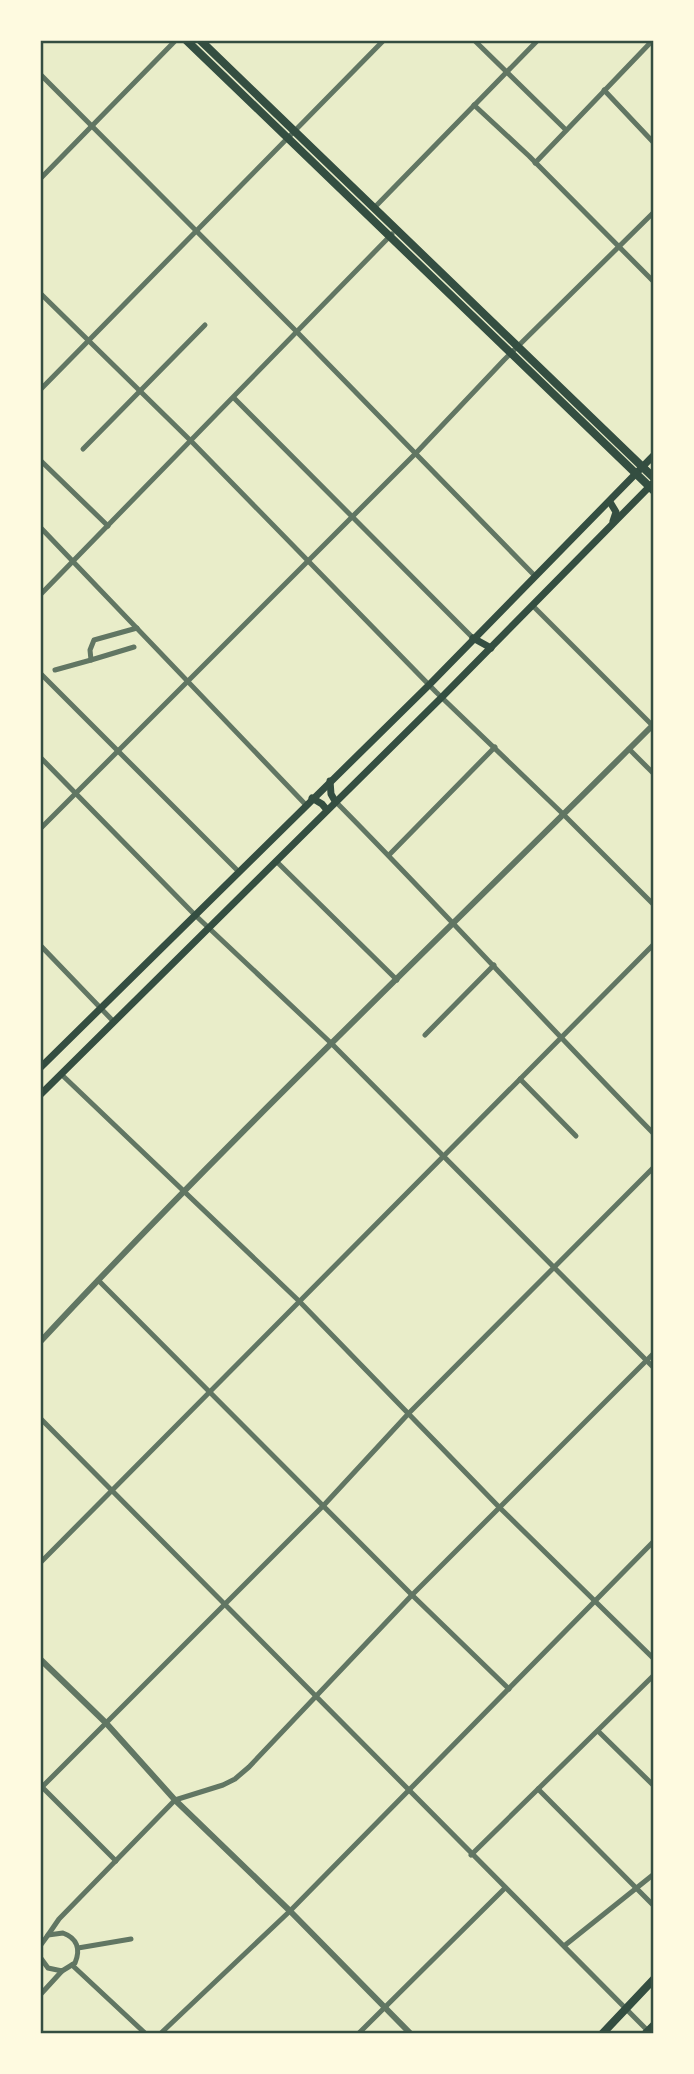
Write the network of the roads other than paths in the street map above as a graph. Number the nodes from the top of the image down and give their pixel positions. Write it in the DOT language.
graph roads {
  1 [pos="176,40"];
  2 [pos="186,40"];
  3 [pos="200,40"];
  4 [pos="384,40"];
  5 [pos="474,40"];
  6 [pos="538,40"];
  7 [pos="653,40"];
  8 [pos="507,72"];
  9 [pos="40,75"];
  10 [pos="604,90"];
  11 [pos="474,105"];
  12 [pos="92,128"];
  13 [pos="566,130"];
  14 [pos="292,136"];
  15 [pos="654,143"];
  16 [pos="535,163"];
  17 [pos="40,179"];
  18 [pos="370,212"];
  19 [pos="654,212"];
  20 [pos="196,231"];
  21 [pos="393,234"];
  22 [pos="619,247"];
  23 [pos="654,282"];
  24 [pos="40,293"];
  25 [pos="205,325"];
  26 [pos="298,332"];
  27 [pos="88,342"];
  28 [pos="515,350"];
  29 [pos="40,390"];
  30 [pos="140,391"];
  31 [pos="234,398"];
  32 [pos="191,441"];
  33 [pos="83,449"];
  34 [pos="416,453"];
  35 [pos="654,455"];
  36 [pos="40,460"];
  37 [pos="639,470"];
  38 [pos="653,484"];
  39 [pos="610,502"];
  40 [pos="352,516"];
  41 [pos="612,525"];
  42 [pos="108,526"];
  43 [pos="40,527"];
  44 [pos="73,561"];
  45 [pos="308,561"];
  46 [pos="535,576"];
  47 [pos="40,596"];
  48 [pos="533,606"];
  49 [pos="137,628"];
  50 [pos="473,638"];
  51 [pos="134,648"];
  52 [pos="491,648"];
  53 [pos="91,660"];
  54 [pos="55,670"];
  55 [pos="40,673"];
  56 [pos="189,682"];
  57 [pos="429,685"];
  58 [pos="442,697"];
  59 [pos="653,724"];
  60 [pos="495,747"];
  61 [pos="629,749"];
  62 [pos="119,752"];
  63 [pos="40,757"];
  64 [pos="654,774"];
  65 [pos="330,781"];
  66 [pos="76,793"];
  67 [pos="312,798"];
  68 [pos="335,801"];
  69 [pos="306,805"];
  70 [pos="327,810"];
  71 [pos="562,813"];
  72 [pos="40,829"];
  73 [pos="388,855"];
  74 [pos="276,861"];
  75 [pos="238,872"];
  76 [pos="654,905"];
  77 [pos="195,915"];
  78 [pos="453,921"];
  79 [pos="210,928"];
  80 [pos="654,944"];
  81 [pos="40,945"];
  82 [pos="494,965"];
  83 [pos="397,980"];
  84 [pos="101,1008"];
  85 [pos="114,1022"];
  86 [pos="425,1035"];
  87 [pos="560,1039"];
  88 [pos="332,1044"];
  89 [pos="40,1068"];
  90 [pos="61,1074"];
  91 [pos="520,1079"];
  92 [pos="40,1096"];
  93 [pos="654,1134"];
  94 [pos="576,1136"];
  95 [pos="443,1157"];
  96 [pos="654,1167"];
  97 [pos="184,1191"];
  98 [pos="552,1268"];
  99 [pos="98,1280"];
  100 [pos="299,1301"];
  101 [pos="40,1342"];
  102 [pos="654,1353"];
  103 [pos="647,1361"];
  104 [pos="654,1368"];
  105 [pos="210,1392"];
  106 [pos="409,1413"];
  107 [pos="40,1419"];
  108 [pos="112,1490"];
  109 [pos="324,1505"];
  110 [pos="499,1507"];
  111 [pos="654,1541"];
  112 [pos="40,1563"];
  113 [pos="412,1595"];
  114 [pos="594,1603"];
  115 [pos="225,1604"];
  116 [pos="40,1659"];
  117 [pos="654,1659"];
  118 [pos="654,1675"];
  119 [pos="509,1689"];
  120 [pos="317,1697"];
  121 [pos="106,1723"];
  122 [pos="598,1731"];
  123 [pos="654,1786"];
  124 [pos="41,1787"];
  125 [pos="409,1789"];
  126 [pos="538,1789"];
  127 [pos="175,1800"];
  128 [pos="471,1854"];
  129 [pos="117,1861"];
  130 [pos="654,1874"];
  131 [pos="505,1888"];
  132 [pos="636,1888"];
  133 [pos="654,1906"];
  134 [pos="290,1911"];
  135 [pos="45,1936"];
  136 [pos="131,1940"];
  137 [pos="40,1946"];
  138 [pos="564,1946"];
  139 [pos="78,1948"];
  140 [pos="40,1957"];
  141 [pos="72,1965"];
  142 [pos="62,1971"];
  143 [pos="654,1979"];
  144 [pos="40,1995"];
  145 [pos="386,2007"];
  146 [pos="626,2008"];
  147 [pos="649,2031"];
  148 [pos="146,2034"];
  149 [pos="160,2034"];
  150 [pos="358,2034"];
  151 [pos="411,2034"];
  152 [pos="601,2034"];
  1 -- 12 [label="street"];
  2 -- 14 [label="main road"];
  3 -- 14 [label="main road"];
  4 -- 14 [label="street"];
  5 -- 8 [label="street"];
  6 -- 8 [label="street"];
  7 -- 10 [label="street"];
  8 -- 11 [label="street"];
  8 -- 13 [label="street"];
  9 -- 12 [label="street"];
  10 -- 13 [label="street"];
  10 -- 15 [label="street"];
  11 -- 16 [label="street"];
  11 -- 18 [label="street"];
  12 -- 17 [label="street"];
  12 -- 20 [label="street"];
  13 -- 16 [label="street"];
  14 -- 18 [label="main road"];
  14 -- 20 [label="street"];
  16 -- 22 [label="street"];
  18 -- 21 [label="main road"];
  19 -- 22 [label="street"];
  20 -- 26 [label="street"];
  20 -- 27 [label="street"];
  21 -- 26 [label="street"];
  21 -- 28 [label="main road"];
  22 -- 23 [label="street"];
  22 -- 28 [label="street"];
  24 -- 27 [label="street"];
  25 -- 30 [label="street"];
  26 -- 31 [label="street"];
  26 -- 34 [label="street"];
  27 -- 29 [label="street"];
  27 -- 30 [label="street"];
  28 -- 34 [label="street"];
  28 -- 37 [label="main road"];
  30 -- 32 [label="street"];
  30 -- 33 [label="street"];
  31 -- 32 [label="street"];
  31 -- 40 [label="street"];
  32 -- 42 [label="street"];
  32 -- 45 [label="street"];
  34 -- 40 [label="street"];
  34 -- 46 [label="street"];
  35 -- 37 [label="main road"];
  36 -- 42 [label="street"];
  37 -- 38 [label="main road"];
  37 -- 39 [label="main road"];
  38 -- 41 [label="main road"];
  39 -- 41 [label="main road"];
  39 -- 46 [label="main road"];
  40 -- 45 [label="street"];
  40 -- 50 [label="street"];
  41 -- 48 [label="main road"];
  42 -- 44 [label="street"];
  43 -- 44 [label="street"];
  44 -- 47 [label="street"];
  44 -- 49 [label="street"];
  45 -- 56 [label="street"];
  45 -- 57 [label="street"];
  46 -- 50 [label="main road"];
  48 -- 52 [label="main road"];
  48 -- 59 [label="street"];
  49 -- 53 [label="street"];
  49 -- 56 [label="street"];
  50 -- 52 [label="main road"];
  50 -- 57 [label="main road"];
  51 -- 53 [label="street"];
  52 -- 58 [label="main road"];
  53 -- 54 [label="street"];
  55 -- 62 [label="street"];
  56 -- 62 [label="street"];
  56 -- 69 [label="street"];
  57 -- 58 [label="street"];
  57 -- 65 [label="main road"];
  58 -- 60 [label="street"];
  58 -- 68 [label="main road"];
  59 -- 61 [label="street"];
  60 -- 71 [label="street"];
  60 -- 73 [label="street"];
  61 -- 64 [label="street"];
  61 -- 71 [label="street"];
  62 -- 66 [label="street"];
  62 -- 75 [label="street"];
  63 -- 66 [label="street"];
  65 -- 67 [label="main road"];
  65 -- 68 [label="main road"];
  66 -- 72 [label="street"];
  66 -- 77 [label="street"];
  67 -- 69 [label="main road"];
  67 -- 70 [label="main road"];
  68 -- 70 [label="main road"];
  68 -- 73 [label="street"];
  69 -- 75 [label="main road"];
  70 -- 74 [label="main road"];
  71 -- 76 [label="street"];
  71 -- 78 [label="street"];
  73 -- 78 [label="street"];
  74 -- 79 [label="main road"];
  74 -- 83 [label="street"];
  75 -- 77 [label="main road"];
  77 -- 79 [label="street"];
  77 -- 84 [label="main road"];
  78 -- 82 [label="street"];
  78 -- 83 [label="street"];
  79 -- 85 [label="main road"];
  79 -- 88 [label="street"];
  80 -- 87 [label="street"];
  81 -- 84 [label="street"];
  82 -- 86 [label="street"];
  82 -- 87 [label="street"];
  83 -- 88 [label="street"];
  84 -- 85 [label="street"];
  84 -- 89 [label="main road"];
  85 -- 90 [label="main road"];
  87 -- 91 [label="street"];
  87 -- 93 [label="street"];
  88 -- 95 [label="street"];
  88 -- 97 [label="street"];
  90 -- 92 [label="main road"];
  90 -- 97 [label="street"];
  91 -- 94 [label="street"];
  91 -- 95 [label="street"];
  95 -- 98 [label="street"];
  95 -- 100 [label="street"];
  96 -- 98 [label="street"];
  97 -- 99 [label="street"];
  97 -- 100 [label="street"];
  98 -- 103 [label="street"];
  98 -- 106 [label="street"];
  99 -- 101 [label="street"];
  99 -- 105 [label="street"];
  100 -- 105 [label="street"];
  100 -- 106 [label="street"];
  102 -- 103 [label="street"];
  103 -- 104 [label="street"];
  103 -- 110 [label="street"];
  105 -- 108 [label="street"];
  105 -- 109 [label="street"];
  106 -- 109 [label="street"];
  106 -- 110 [label="street"];
  107 -- 108 [label="street"];
  108 -- 112 [label="street"];
  108 -- 115 [label="street"];
  109 -- 113 [label="street"];
  109 -- 115 [label="street"];
  110 -- 113 [label="street"];
  110 -- 114 [label="street"];
  111 -- 114 [label="street"];
  113 -- 119 [label="street"];
  113 -- 120 [label="street"];
  114 -- 117 [label="street"];
  114 -- 119 [label="street"];
  115 -- 120 [label="street"];
  115 -- 121 [label="street"];
  116 -- 121 [label="street"];
  118 -- 122 [label="street"];
  119 -- 125 [label="street"];
  120 -- 125 [label="street"];
  120 -- 127 [label="street"];
  121 -- 124 [label="street"];
  121 -- 127 [label="street"];
  122 -- 123 [label="street"];
  122 -- 126 [label="street"];
  124 -- 129 [label="street"];
  125 -- 128 [label="street"];
  125 -- 134 [label="street"];
  126 -- 128 [label="street"];
  126 -- 132 [label="street"];
  127 -- 129 [label="street"];
  127 -- 134 [label="street"];
  128 -- 131 [label="street"];
  129 -- 135 [label="street"];
  130 -- 132 [label="street"];
  131 -- 138 [label="street"];
  131 -- 145 [label="street"];
  132 -- 133 [label="street"];
  132 -- 138 [label="street"];
  134 -- 145 [label="street"];
  134 -- 149 [label="street"];
  135 -- 137 [label="street"];
  135 -- 139 [label="street"];
  136 -- 139 [label="street"];
  138 -- 146 [label="street"];
  139 -- 141 [label="street"];
  140 -- 142 [label="street"];
  141 -- 142 [label="street"];
  141 -- 148 [label="street"];
  142 -- 144 [label="street"];
  143 -- 146 [label="main road"];
  145 -- 150 [label="street"];
  145 -- 151 [label="street"];
  146 -- 147 [label="street"];
  146 -- 152 [label="main road"];
}
